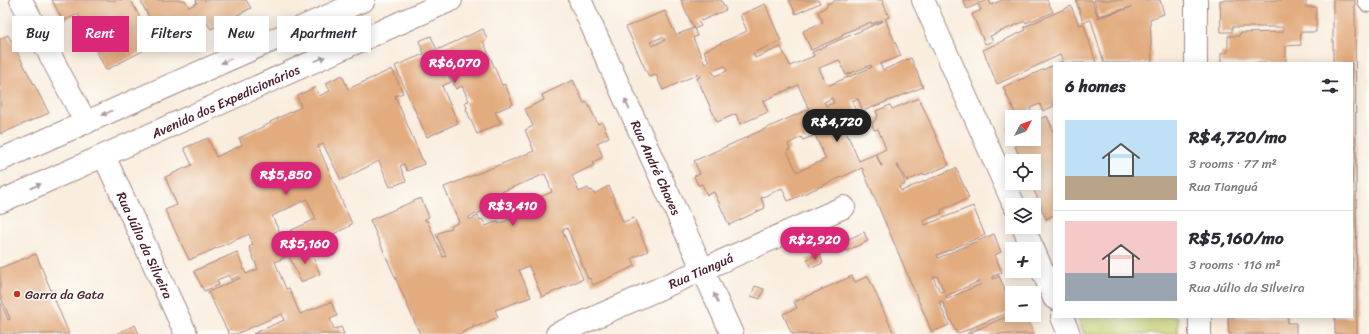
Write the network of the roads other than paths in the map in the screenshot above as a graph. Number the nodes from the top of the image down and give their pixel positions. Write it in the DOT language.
graph roads {
  1 [pos="21,0"];
  2 [pos="364,0"];
  3 [pos="451,0"];
  4 [pos="580,0"];
  5 [pos="923,0"];
  6 [pos="1196,0"];
  7 [pos="1196,62"];
  8 [pos="86,123"];
  9 [pos="104,156"];
  10 [pos="0,160"];
  11 [pos="1011,198"];
  12 [pos="0,202"];
  13 [pos="844,207"];
  14 [pos="1041,259"];
  15 [pos="703,269"];
  16 [pos="1053,295"];
  17 [pos="1062,318"];
  18 [pos="1200,318"];
  19 [pos="186,334"];
  20 [pos="557,334"];
  21 [pos="732,334"];
  22 [pos="1070,334"];
  23 [pos="1200,334"];
  1 -- 8 [label="street"];
  2 -- 8 [label="street, one-way"];
  9 -- 3 [label="street, Avenida dos Expedicionários, one-way"];
  15 -- 4 [label="street, Rua André Chaves, one-way"];
  5 -- 11 [label="street"];
  6 -- 7 [label="street"];
  8 -- 10 [label="street"];
  12 -- 9 [label="street, Avenida dos Expedicionários, one-way"];
  9 -- 19 [label="street, Rua Júlio da Silveira"];
  13 -- 15 [label="street, Rua Tianguá"];
  14 -- 16 [label="street"];
  15 -- 20 [label="street, Rua Tianguá"];
  21 -- 15 [label="street, Rua André Chaves, one-way"];
  17 -- 22 [label="street"];
  18 -- 23 [label="street"];
}
